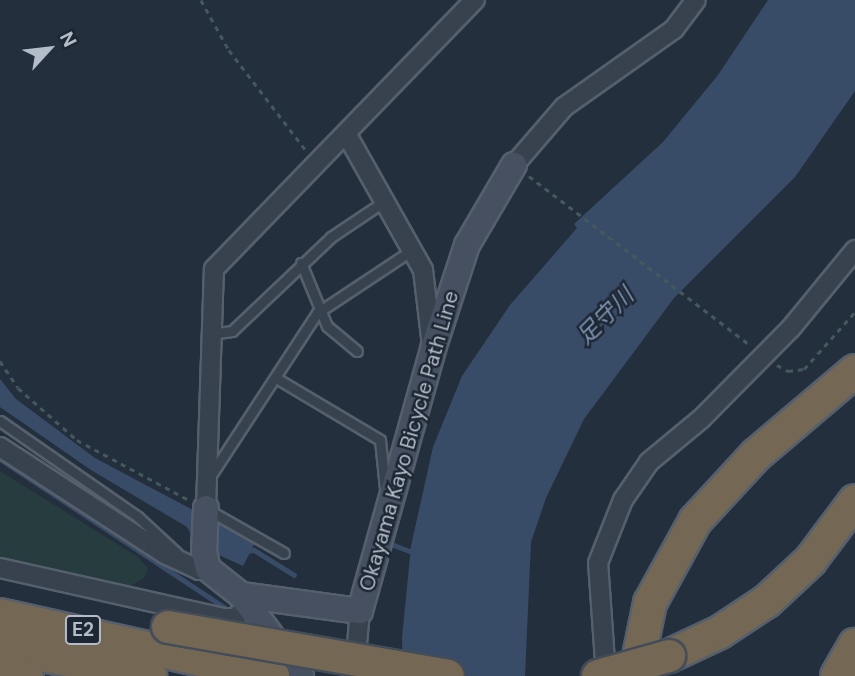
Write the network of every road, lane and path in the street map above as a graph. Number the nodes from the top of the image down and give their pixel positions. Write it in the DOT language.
graph roads {
  1 [pos="201,0"];
  2 [pos="475,0"];
  3 [pos="696,0"];
  4 [pos="347,135"];
  5 [pos="317,164"];
  6 [pos="517,167"];
  7 [pos="383,202"];
  8 [pos="413,248"];
  9 [pos="855,250"];
  10 [pos="301,263"];
  11 [pos="319,312"];
  12 [pos="855,312"];
  13 [pos="211,334"];
  14 [pos="433,349"];
  15 [pos="357,351"];
  16 [pos="764,355"];
  17 [pos="0,361"];
  18 [pos="855,370"];
  19 [pos="276,378"];
  20 [pos="0,421"];
  21 [pos="0,447"];
  22 [pos="207,480"];
  23 [pos="389,498"];
  24 [pos="855,501"];
  25 [pos="206,511"];
  26 [pos="284,554"];
  27 [pos="200,562"];
  28 [pos="0,568"];
  29 [pos="0,603"];
  30 [pos="237,609"];
  31 [pos="360,611"];
  32 [pos="0,615"];
  33 [pos="855,645"];
  34 [pos="0,646"];
  35 [pos="161,651"];
  36 [pos="0,668"];
  37 [pos="27,676"];
  38 [pos="273,676"];
  39 [pos="301,676"];
  40 [pos="354,676"];
  41 [pos="448,676"];
  42 [pos="598,676"];
  43 [pos="606,676"];
  44 [pos="635,676"];
  45 [pos="837,676"];
  1 -- 5 [label="path"];
  2 -- 4 [label="street"];
  3 -- 6 [label="street"];
  4 -- 5 [label="street"];
  4 -- 7 [label="street"];
  5 -- 13 [label="street"];
  6 -- 14 [label="main road, Okayama Kayo Bicycle Path Line"];
  6 -- 16 [label="path"];
  7 -- 8 [label="street"];
  7 -- 10 [label="lane"];
  8 -- 11 [label="lane"];
  8 -- 14 [label="street"];
  9 -- 16 [label="street"];
  10 -- 11 [label="lane"];
  10 -- 13 [label="lane"];
  11 -- 15 [label="lane"];
  11 -- 19 [label="lane"];
  12 -- 16 [label="path"];
  13 -- 22 [label="street"];
  14 -- 23 [label="main road, Okayama Kayo Bicycle Path Line"];
  16 -- 43 [label="street"];
  17 -- 25 [label="path"];
  18 -- 44 [label="highway"];
  19 -- 22 [label="lane"];
  19 -- 23 [label="lane"];
  20 -- 27 [label="lane"];
  21 -- 27 [label="street"];
  22 -- 25 [label="street"];
  23 -- 31 [label="main road, Okayama Kayo Bicycle Path Line"];
  24 -- 42 [label="highway, bridge"];
  25 -- 26 [label="lane"];
  25 -- 27 [label="main road"];
  27 -- 30 [label="main road"];
  28 -- 30 [label="street"];
  29 -- 35 [label="highway"];
  30 -- 31 [label="main road, Okayama Kayo Bicycle Path Line"];
  30 -- 39 [label="main road"];
  31 -- 40 [label="street"];
  32 -- 35 [label="highway, E2"];
  33 -- 45 [label="highway"];
  34 -- 35 [label="highway, E2"];
  35 -- 38 [label="highway, E2"];
  35 -- 41 [label="highway, bridge"];
  36 -- 37 [label="highway"];
}
